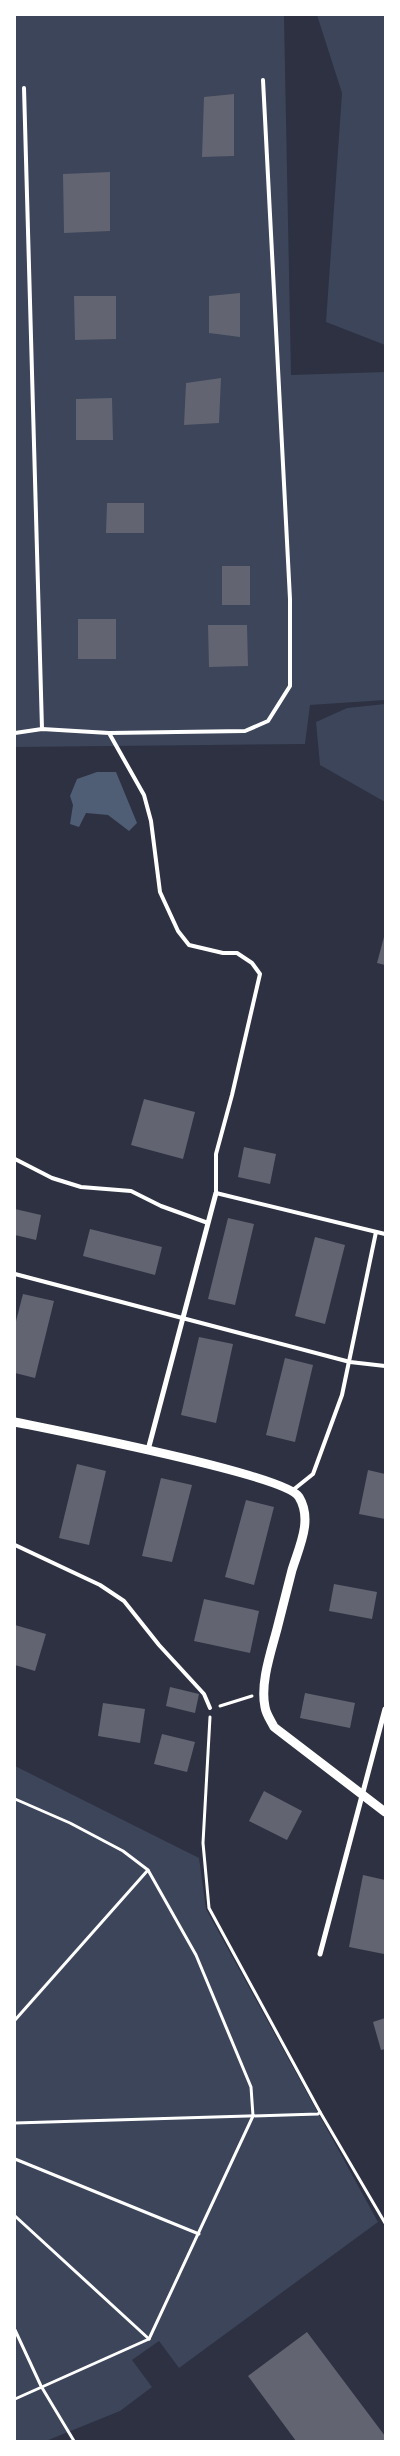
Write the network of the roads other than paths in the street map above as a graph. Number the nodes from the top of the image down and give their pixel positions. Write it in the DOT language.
graph roads {
  1 [pos="263,80"];
  2 [pos="24,88"];
  3 [pos="42,729"];
  4 [pos="15,733"];
  5 [pos="109,733"];
  6 [pos="15,1159"];
  7 [pos="216,1193"];
  8 [pos="208,1223"];
  9 [pos="376,1232"];
  10 [pos="385,1234"];
  11 [pos="15,1274"];
  12 [pos="181,1318"];
  13 [pos="350,1362"];
  14 [pos="385,1366"];
  15 [pos="15,1422"];
  16 [pos="148,1450"];
  17 [pos="293,1490"];
  18 [pos="15,1545"];
  19 [pos="210,1708"];
  20 [pos="385,1709"];
  21 [pos="362,1796"];
  22 [pos="385,1812"];
  23 [pos="320,1954"];
  1 -- 5 [label="lane"];
  2 -- 3 [label="lane"];
  3 -- 4 [label="lane"];
  3 -- 5 [label="lane"];
  5 -- 7 [label="lane"];
  6 -- 8 [label="lane"];
  7 -- 8 [label="street"];
  7 -- 9 [label="lane"];
  8 -- 12 [label="street"];
  9 -- 10 [label="lane"];
  9 -- 13 [label="lane"];
  11 -- 12 [label="lane"];
  12 -- 13 [label="lane"];
  12 -- 16 [label="street"];
  13 -- 14 [label="lane"];
  13 -- 17 [label="lane"];
  15 -- 16 [label="street"];
  16 -- 17 [label="street"];
  17 -- 21 [label="street"];
  18 -- 19 [label="lane"];
  20 -- 21 [label="street"];
  21 -- 22 [label="street"];
  21 -- 23 [label="street"];
}
